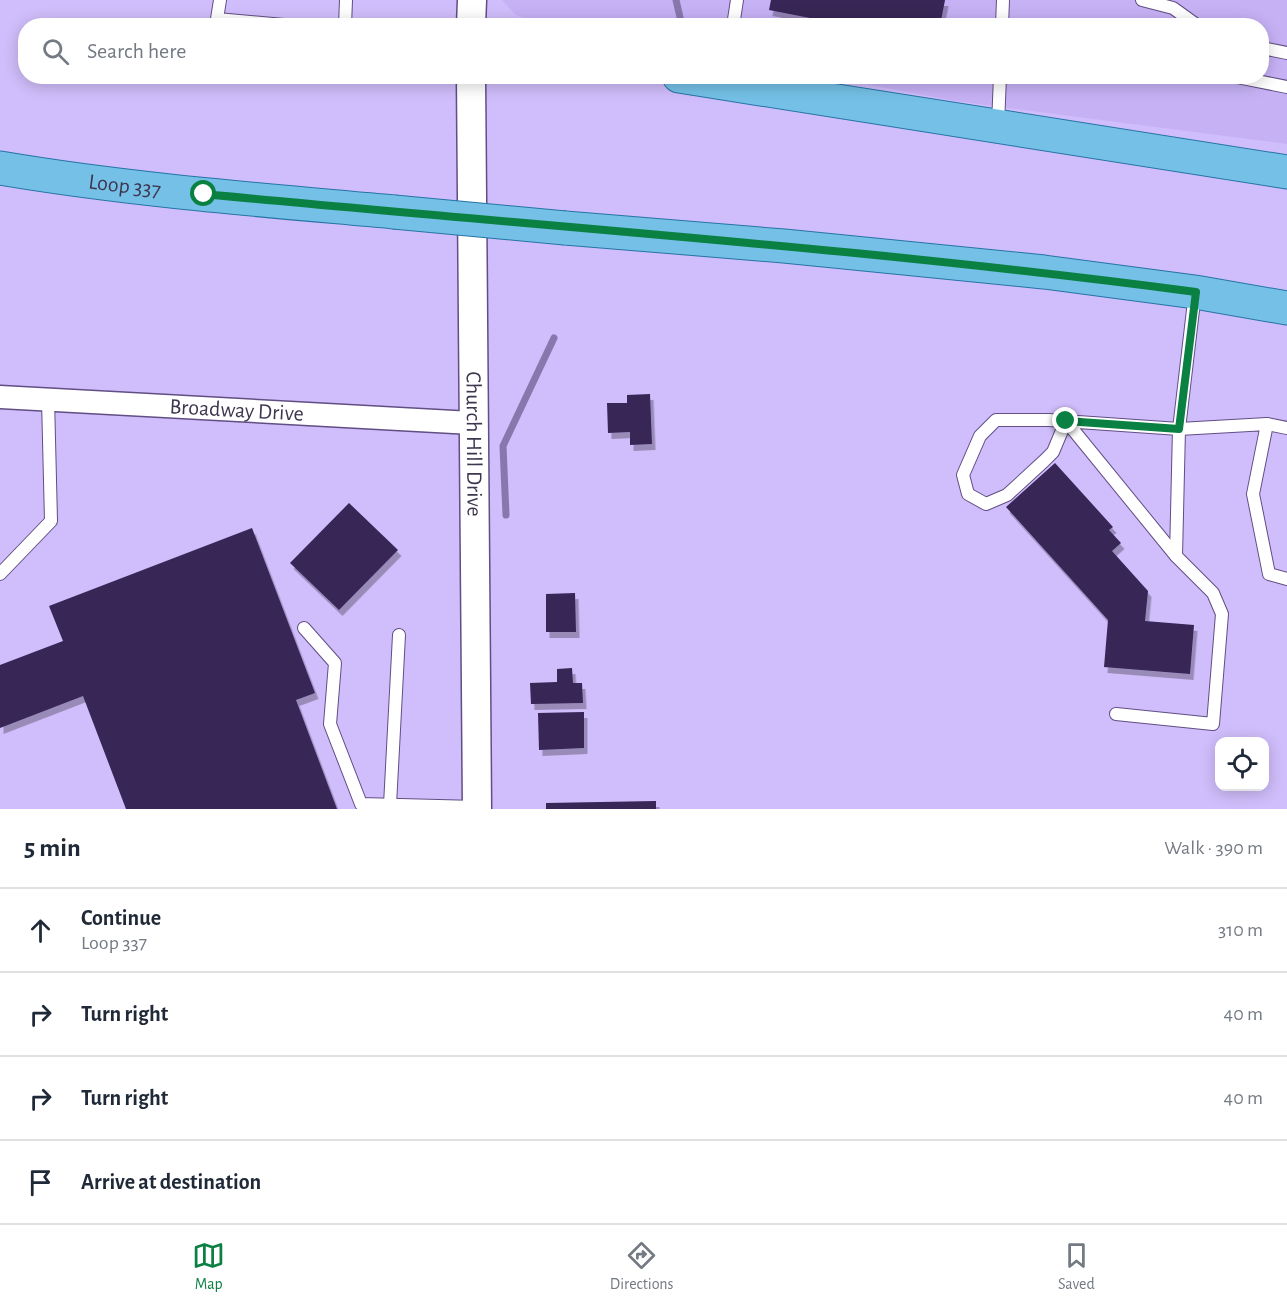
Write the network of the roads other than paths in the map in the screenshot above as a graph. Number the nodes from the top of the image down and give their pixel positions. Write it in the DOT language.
graph roads {
  1 [pos="220,0"];
  2 [pos="346,0"];
  3 [pos="472,0"];
  4 [pos="737,0"];
  5 [pos="1003,0"];
  6 [pos="1142,0"];
  7 [pos="216,18"];
  8 [pos="345,18"];
  9 [pos="471,18"];
  10 [pos="735,18"];
  11 [pos="1002,18"];
  12 [pos="1187,18"];
  13 [pos="1269,49"];
  14 [pos="1287,53"];
  15 [pos="1269,83"];
  16 [pos="471,84"];
  17 [pos="750,84"];
  18 [pos="1000,84"];
  19 [pos="1287,87"];
  20 [pos="998,127"];
  21 [pos="0,168"];
  22 [pos="1287,172"];
  23 [pos="1196,292"];
  24 [pos="1287,308"];
  25 [pos="0,397"];
  26 [pos="48,399"];
  27 [pos="1066,421"];
  28 [pos="472,423"];
  29 [pos="1267,424"];
  30 [pos="1287,428"];
  31 [pos="1179,429"];
  32 [pos="1176,556"];
  33 [pos="0,574"];
  34 [pos="1287,579"];
  35 [pos="304,628"];
  36 [pos="399,635"];
  37 [pos="1116,714"];
  38 [pos="390,805"];
  39 [pos="477,808"];
  1 -- 7 [label="lane"];
  2 -- 8 [label="lane"];
  3 -- 9 [label="street"];
  4 -- 10 [label="lane"];
  5 -- 11 [label="lane"];
  6 -- 12 [label="lane"];
  13 -- 14 [label="lane"];
  15 -- 19 [label="lane"];
  16 -- 28 [label="street, Church Hill Drive"];
  17 -- 20 [label="main road"];
  18 -- 20 [label="lane"];
  20 -- 22 [label="main road"];
  21 -- 23 [label="main road, Loop 337, bridge"];
  23 -- 24 [label="main road, Loop 337"];
  23 -- 31 [label="lane"];
  25 -- 26 [label="street, Broadway Drive"];
  26 -- 28 [label="street, Broadway Drive"];
  26 -- 33 [label="lane"];
  27 -- 27 [label="lane"];
  27 -- 31 [label="lane"];
  27 -- 32 [label="lane"];
  28 -- 39 [label="street, Church Hill Drive"];
  29 -- 30 [label="lane"];
  29 -- 31 [label="lane"];
  29 -- 34 [label="lane"];
  31 -- 32 [label="lane"];
  32 -- 37 [label="lane"];
  35 -- 38 [label="lane"];
  36 -- 38 [label="lane"];
  38 -- 39 [label="lane"];
}
